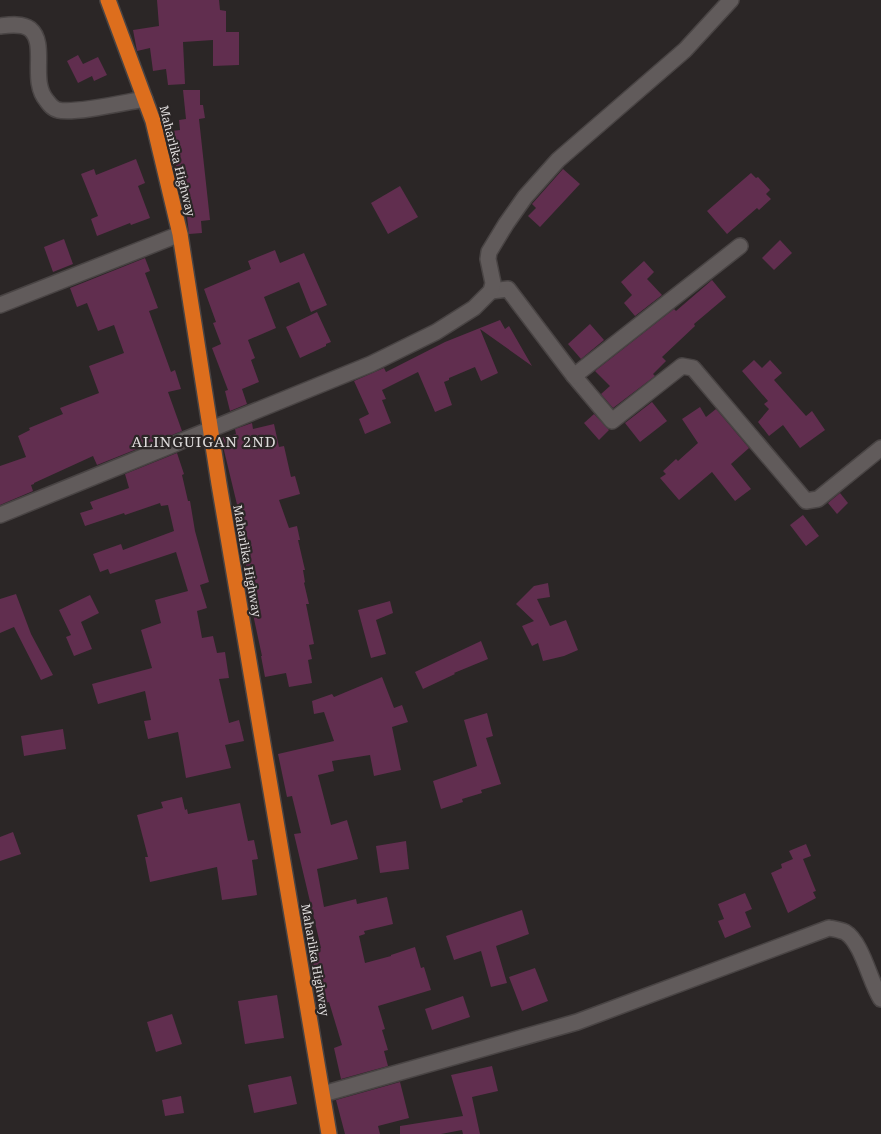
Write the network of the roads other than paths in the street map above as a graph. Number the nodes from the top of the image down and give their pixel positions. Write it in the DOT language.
graph roads {
  1 [pos="108,0"];
  2 [pos="731,0"];
  3 [pos="0,26"];
  4 [pos="145,99"];
  5 [pos="180,234"];
  6 [pos="740,246"];
  7 [pos="491,291"];
  8 [pos="0,305"];
  9 [pos="574,376"];
  10 [pos="211,430"];
  11 [pos="881,448"];
  12 [pos="0,515"];
  13 [pos="881,999"];
  14 [pos="323,1094"];
  15 [pos="329,1134"];
  1 -- 4 [label="highway, Maharlika Highway"];
  2 -- 7 [label="street"];
  3 -- 4 [label="street"];
  4 -- 5 [label="highway, Maharlika Highway"];
  5 -- 8 [label="street"];
  5 -- 10 [label="highway, Maharlika Highway"];
  6 -- 9 [label="street"];
  7 -- 9 [label="street"];
  7 -- 10 [label="street"];
  9 -- 11 [label="street"];
  10 -- 12 [label="street"];
  10 -- 14 [label="highway, Maharlika Highway"];
  13 -- 14 [label="street"];
  14 -- 15 [label="highway, Maharlika Highway"];
}
